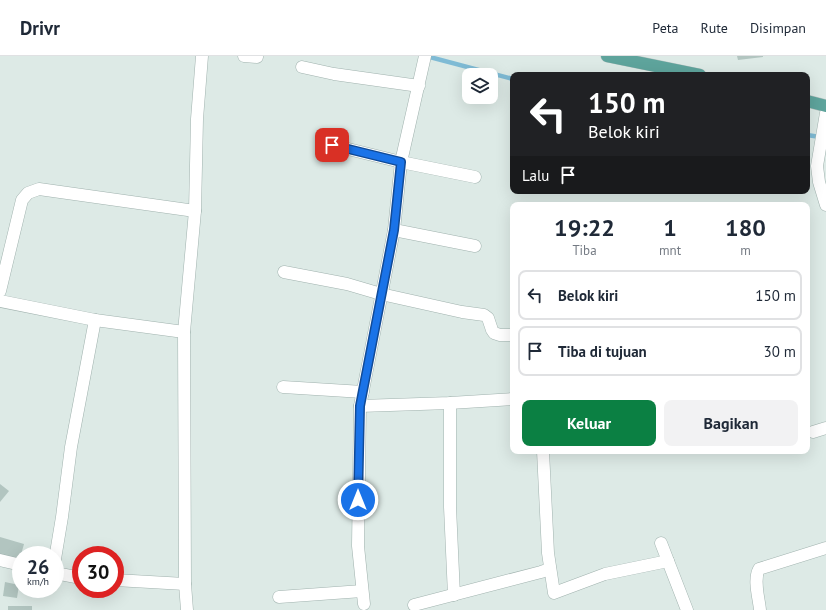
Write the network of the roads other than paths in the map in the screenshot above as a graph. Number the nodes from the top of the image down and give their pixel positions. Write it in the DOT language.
graph roads {
  1 [pos="202,56"];
  2 [pos="244,56"];
  3 [pos="607,56"];
  4 [pos="257,57"];
  5 [pos="424,62"];
  6 [pos="302,68"];
  7 [pos="685,72"];
  8 [pos="419,86"];
  9 [pos="810,102"];
  10 [pos="826,106"];
  11 [pos="825,117"];
  12 [pos="332,145"];
  13 [pos="401,162"];
  14 [pos="475,177"];
  15 [pos="826,205"];
  16 [pos="195,211"];
  17 [pos="394,230"];
  18 [pos="475,246"];
  19 [pos="284,272"];
  20 [pos="0,291"];
  21 [pos="381,294"];
  22 [pos="0,301"];
  23 [pos="95,320"];
  24 [pos="184,332"];
  25 [pos="510,335"];
  26 [pos="283,387"];
  27 [pos="363,392"];
  28 [pos="510,399"];
  29 [pos="450,403"];
  30 [pos="360,406"];
  31 [pos="826,428"];
  32 [pos="813,432"];
  33 [pos="543,454"];
  34 [pos="661,543"];
  35 [pos="57,546"];
  36 [pos="826,548"];
  37 [pos="0,560"];
  38 [pos="668,561"];
  39 [pos="12,563"];
  40 [pos="550,569"];
  41 [pos="124,581"];
  42 [pos="185,584"];
  43 [pos="362,591"];
  44 [pos="454,595"];
  45 [pos="279,597"];
  46 [pos="364,604"];
  47 [pos="414,605"];
  48 [pos="187,610"];
  49 [pos="687,610"];
  50 [pos="760,610"];
  1 -- 16 [label="street"];
  2 -- 4 [label="street"];
  3 -- 7 [label="main road"];
  5 -- 8 [label="street"];
  6 -- 8 [label="street"];
  8 -- 13 [label="street"];
  9 -- 10 [label="main road"];
  11 -- 15 [label="street"];
  12 -- 13 [label="street"];
  13 -- 14 [label="street"];
  13 -- 17 [label="street"];
  16 -- 20 [label="street"];
  16 -- 24 [label="street"];
  17 -- 18 [label="street"];
  17 -- 21 [label="street"];
  19 -- 21 [label="street"];
  21 -- 25 [label="street"];
  21 -- 27 [label="street"];
  22 -- 23 [label="street"];
  23 -- 24 [label="street"];
  23 -- 35 [label="street"];
  24 -- 42 [label="street"];
  26 -- 27 [label="street"];
  27 -- 30 [label="street"];
  28 -- 29 [label="street"];
  29 -- 30 [label="street"];
  29 -- 44 [label="street"];
  30 -- 43 [label="street"];
  31 -- 32 [label="street"];
  33 -- 40 [label="street"];
  34 -- 38 [label="street"];
  36 -- 50 [label="street"];
  37 -- 39 [label="street"];
  38 -- 40 [label="street"];
  38 -- 49 [label="street"];
  40 -- 44 [label="street"];
  41 -- 42 [label="street"];
  42 -- 48 [label="street"];
  43 -- 45 [label="street"];
  43 -- 46 [label="street"];
  44 -- 47 [label="street"];
}
